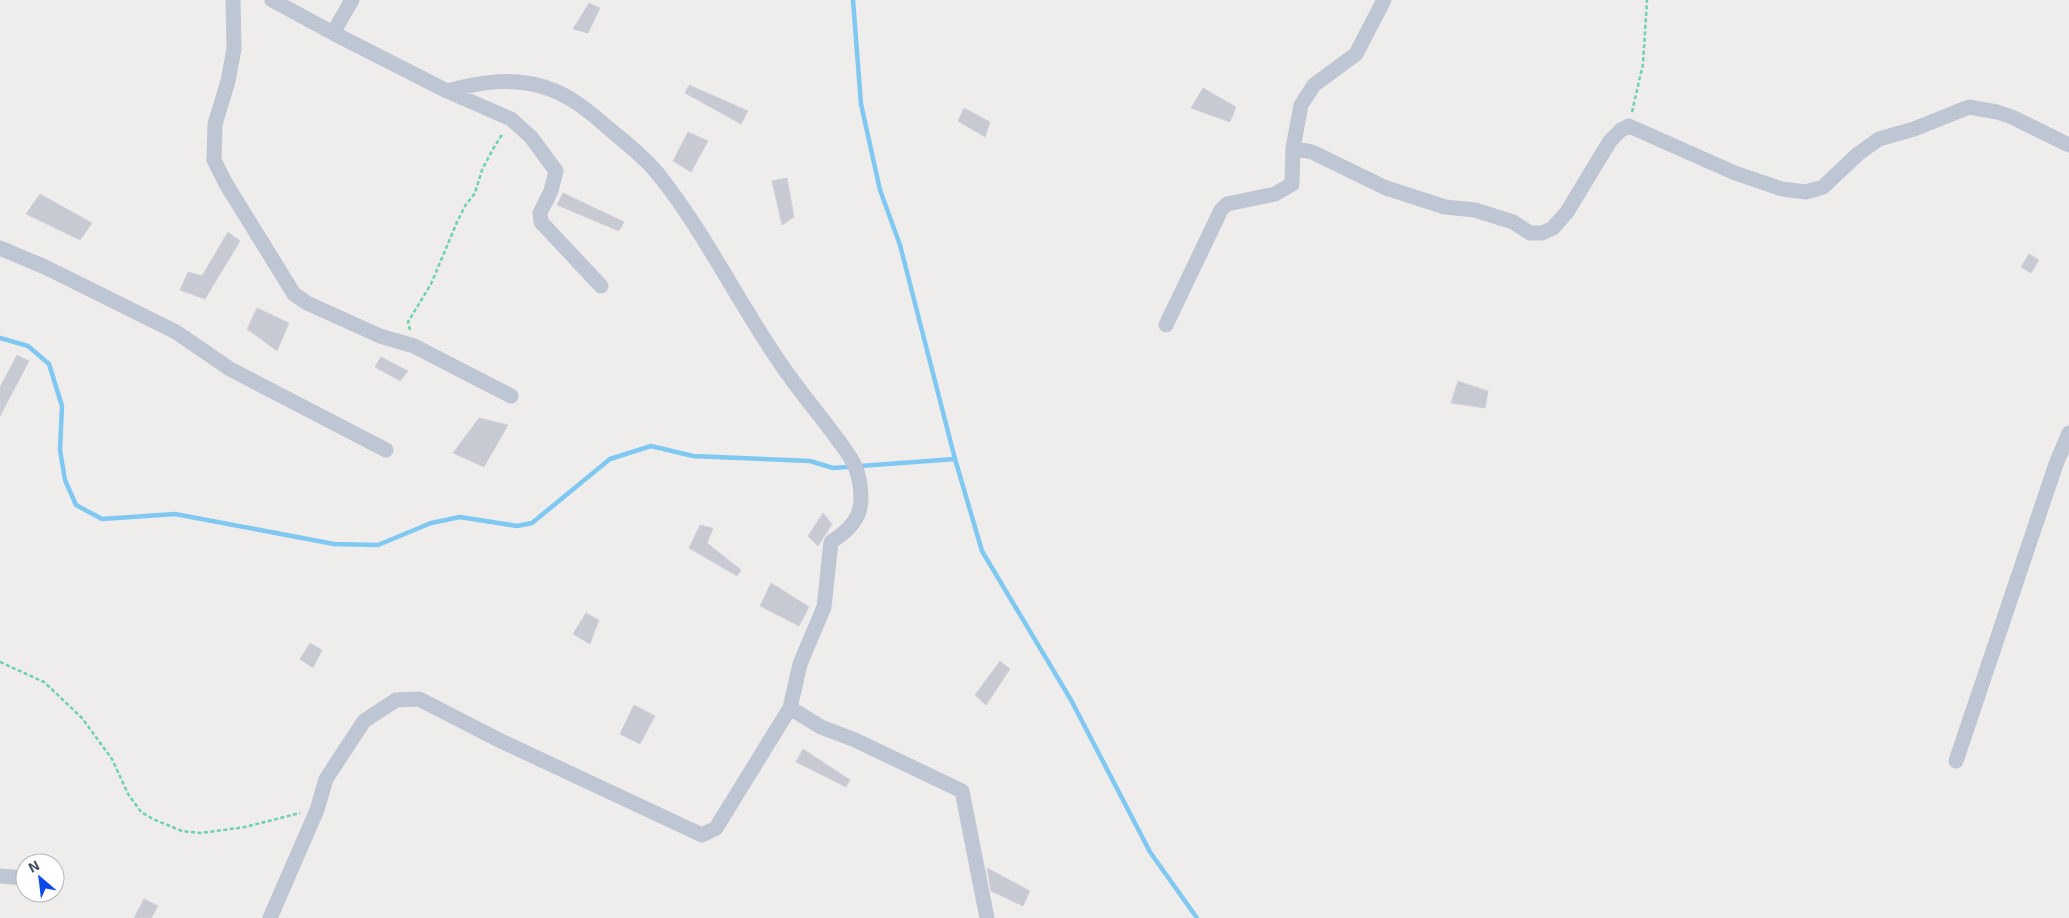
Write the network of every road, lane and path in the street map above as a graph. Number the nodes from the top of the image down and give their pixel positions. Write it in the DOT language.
graph roads {
  1 [pos="234,0"];
  2 [pos="272,0"];
  3 [pos="352,0"];
  4 [pos="1384,0"];
  5 [pos="1647,0"];
  6 [pos="333,33"];
  7 [pos="447,91"];
  8 [pos="511,119"];
  9 [pos="1629,126"];
  10 [pos="2069,145"];
  11 [pos="1293,148"];
  12 [pos="0,248"];
  13 [pos="601,286"];
  14 [pos="1166,325"];
  15 [pos="414,346"];
  16 [pos="511,396"];
  17 [pos="2069,433"];
  18 [pos="386,450"];
  19 [pos="0,662"];
  20 [pos="790,708"];
  21 [pos="1956,761"];
  22 [pos="317,810"];
  23 [pos="0,876"];
  24 [pos="15,877"];
  25 [pos="270,918"];
  26 [pos="987,918"];
  1 -- 15 [label="street"];
  2 -- 6 [label="street"];
  3 -- 6 [label="street"];
  4 -- 11 [label="street"];
  5 -- 9 [label="path"];
  6 -- 7 [label="street"];
  7 -- 8 [label="street"];
  7 -- 20 [label="street"];
  8 -- 13 [label="street"];
  8 -- 15 [label="path"];
  9 -- 10 [label="street"];
  9 -- 11 [label="street"];
  11 -- 14 [label="street"];
  12 -- 18 [label="street"];
  15 -- 16 [label="street"];
  17 -- 21 [label="street"];
  19 -- 22 [label="path"];
  20 -- 22 [label="street"];
  20 -- 26 [label="street"];
  22 -- 25 [label="street"];
  23 -- 24 [label="street"];
}
